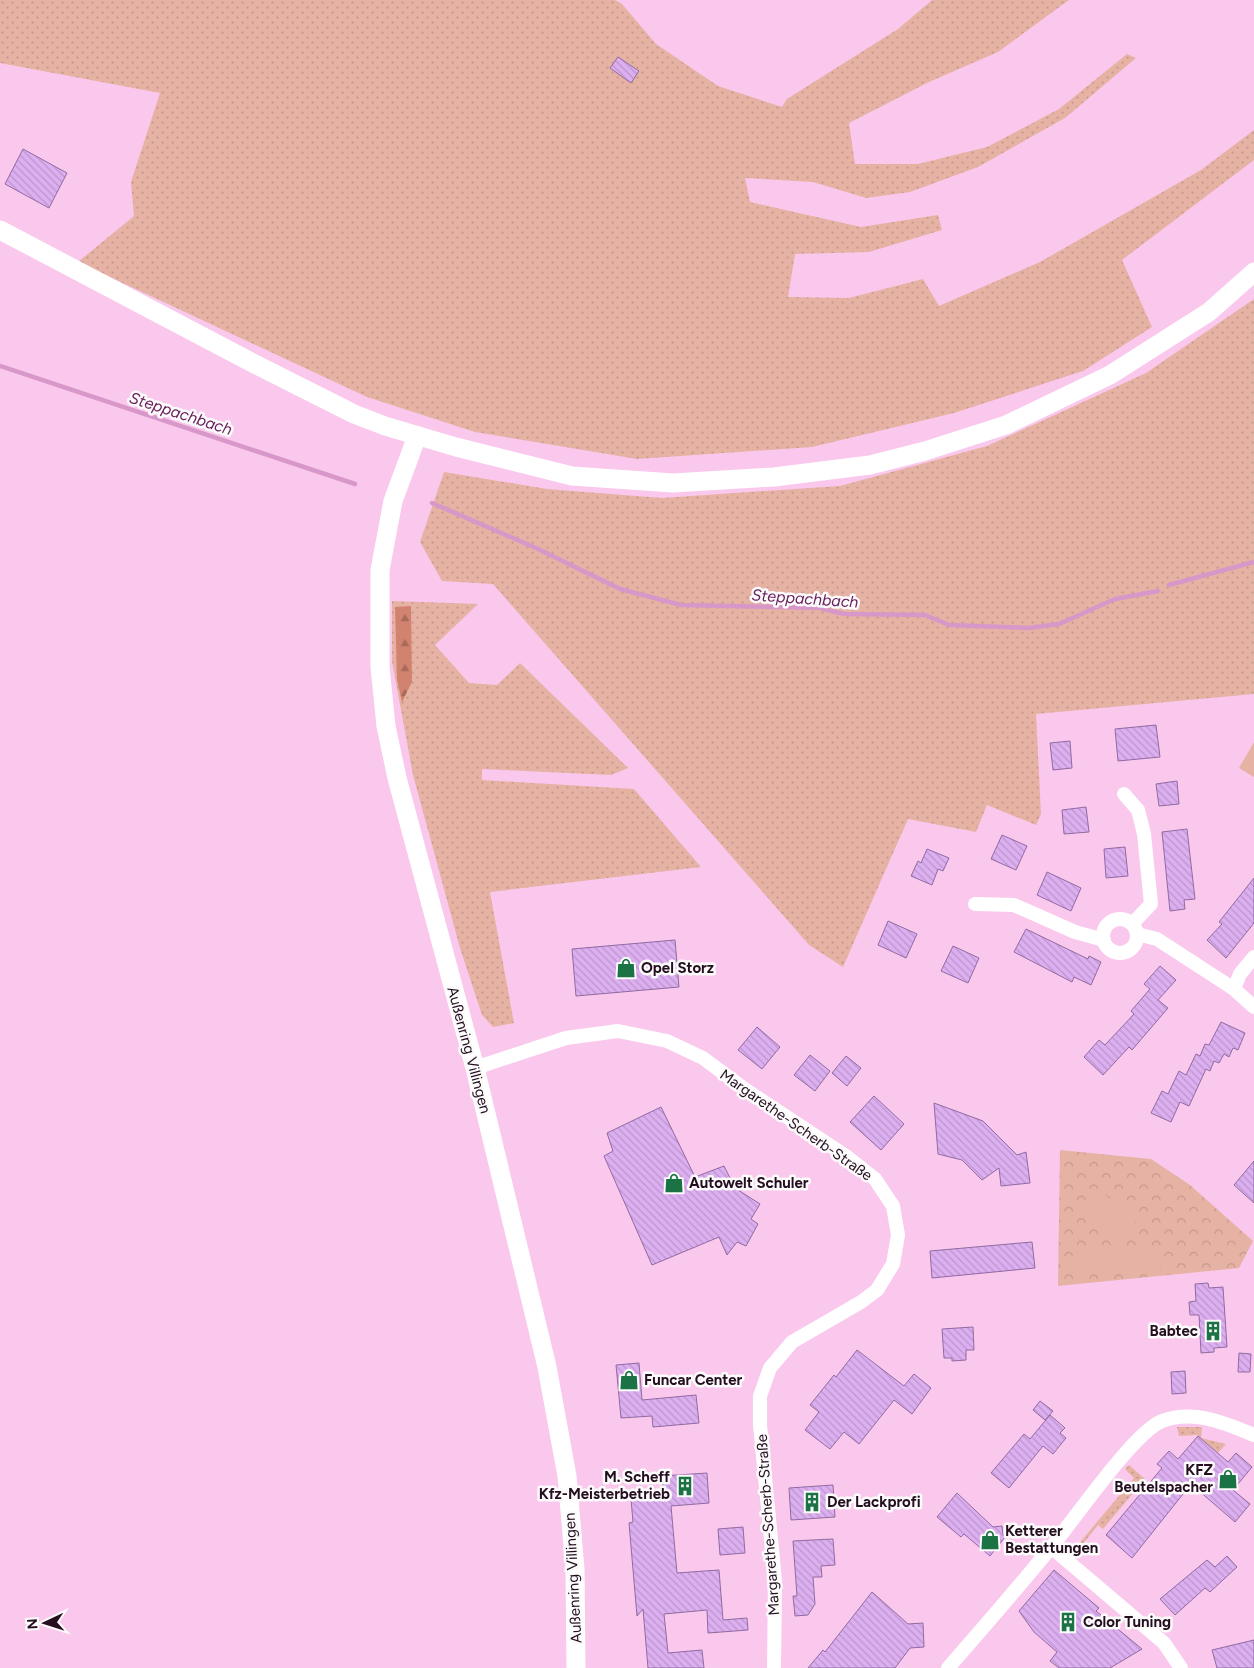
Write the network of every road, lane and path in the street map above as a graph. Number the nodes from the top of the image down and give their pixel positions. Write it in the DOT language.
graph roads {
  1 [pos="0,230"];
  2 [pos="1254,272"];
  3 [pos="417,436"];
  4 [pos="1124,794"];
  5 [pos="975,904"];
  6 [pos="1134,929"];
  7 [pos="1104,940"];
  8 [pos="1254,957"];
  9 [pos="1234,989"];
  10 [pos="1254,1007"];
  11 [pos="475,1068"];
  12 [pos="1254,1435"];
  13 [pos="1051,1547"];
  14 [pos="576,1668"];
  15 [pos="774,1668"];
  16 [pos="948,1668"];
  17 [pos="1180,1668"];
  1 -- 3 [label="street"];
  2 -- 3 [label="street"];
  3 -- 11 [label="street, Außenring Villingen"];
  4 -- 6 [label="street"];
  5 -- 7 [label="street"];
  6 -- 7 [label="street"];
  6 -- 7 [label="street"];
  6 -- 9 [label="street"];
  8 -- 9 [label="street"];
  9 -- 10 [label="street"];
  11 -- 14 [label="street, Außenring Villingen"];
  11 -- 15 [label="street, Margarethe-Scherb-Straße"];
  12 -- 13 [label="street"];
  13 -- 16 [label="street"];
  13 -- 17 [label="street"];
}
